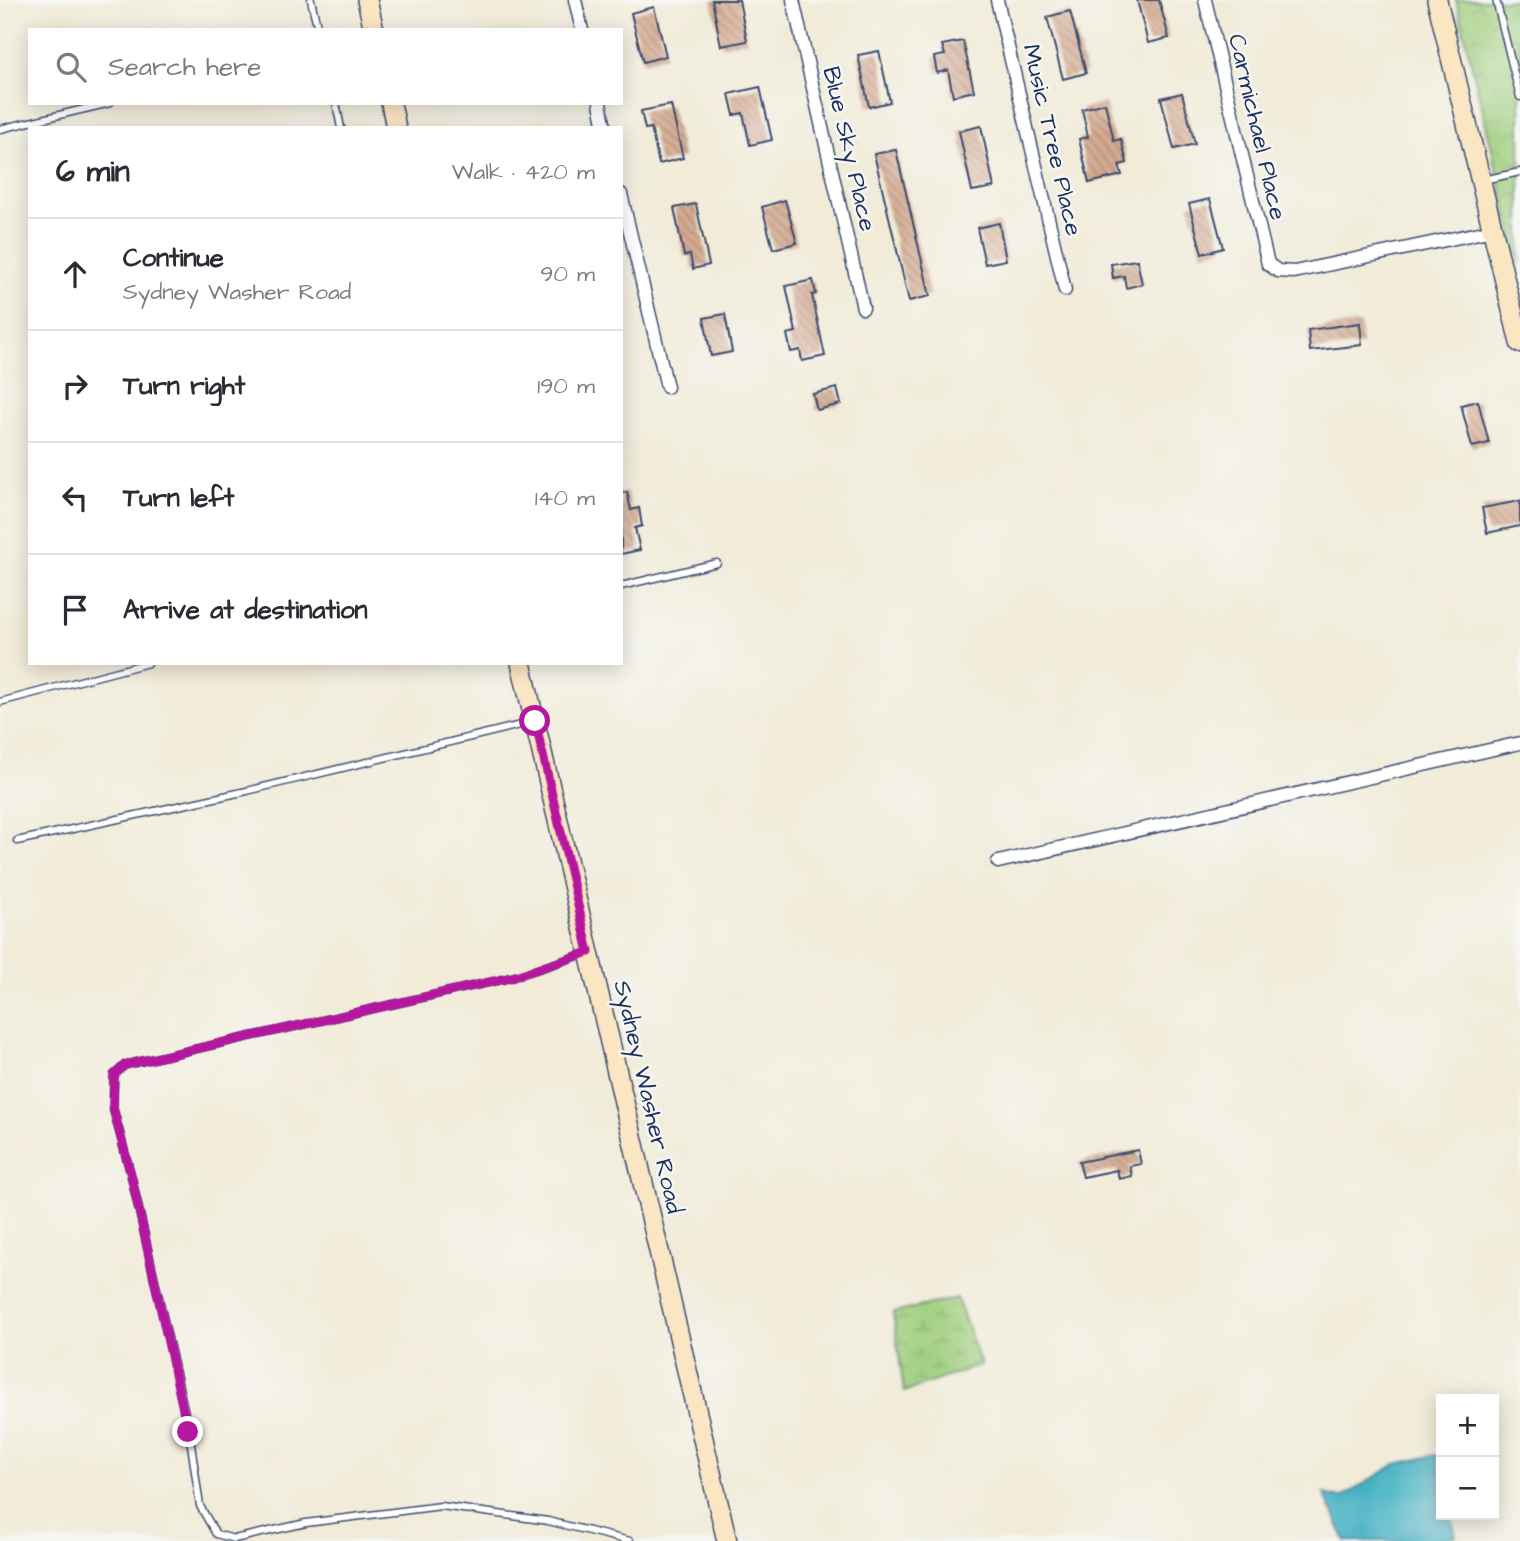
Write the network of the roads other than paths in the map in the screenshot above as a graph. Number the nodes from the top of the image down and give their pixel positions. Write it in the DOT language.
graph roads {
  1 [pos="311,0"];
  2 [pos="367,0"];
  3 [pos="575,0"];
  4 [pos="793,0"];
  5 [pos="997,0"];
  6 [pos="1205,0"];
  7 [pos="1437,0"];
  8 [pos="1496,0"];
  9 [pos="318,28"];
  10 [pos="373,28"];
  11 [pos="582,28"];
  12 [pos="1520,97"];
  13 [pos="102,105"];
  14 [pos="335,105"];
  15 [pos="391,105"];
  16 [pos="600,105"];
  17 [pos="341,126"];
  18 [pos="396,126"];
  19 [pos="605,126"];
  20 [pos="0,129"];
  21 [pos="1520,172"];
  22 [pos="1481,180"];
  23 [pos="623,202"];
  24 [pos="1493,230"];
  25 [pos="1065,289"];
  26 [pos="863,308"];
  27 [pos="1520,342"];
  28 [pos="667,387"];
  29 [pos="718,563"];
  30 [pos="623,586"];
  31 [pos="140,665"];
  32 [pos="522,665"];
  33 [pos="0,702"];
  34 [pos="535,721"];
  35 [pos="1520,743"];
  36 [pos="17,841"];
  37 [pos="999,863"];
  38 [pos="589,952"];
  39 [pos="251,1538"];
  40 [pos="630,1541"];
  41 [pos="727,1541"];
  1 -- 9 [label="lane"];
  2 -- 10 [label="street"];
  3 -- 11 [label="street"];
  4 -- 26 [label="street, Blue Sky Place"];
  5 -- 25 [label="street, Music Tree Place"];
  6 -- 24 [label="street, Carmichael Place"];
  7 -- 22 [label="street"];
  8 -- 12 [label="lane"];
  13 -- 20 [label="lane"];
  14 -- 17 [label="lane"];
  15 -- 18 [label="street"];
  16 -- 19 [label="street"];
  21 -- 22 [label="lane"];
  22 -- 24 [label="street"];
  23 -- 28 [label="street"];
  24 -- 27 [label="street"];
  29 -- 30 [label="lane"];
  31 -- 33 [label="lane"];
  32 -- 34 [label="street, Sydney Washer Road"];
  34 -- 36 [label="lane"];
  34 -- 38 [label="street, Sydney Washer Road"];
  35 -- 37 [label="street"];
  38 -- 39 [label="lane"];
  38 -- 41 [label="street, Sydney Washer Road"];
  39 -- 40 [label="lane"];
}
